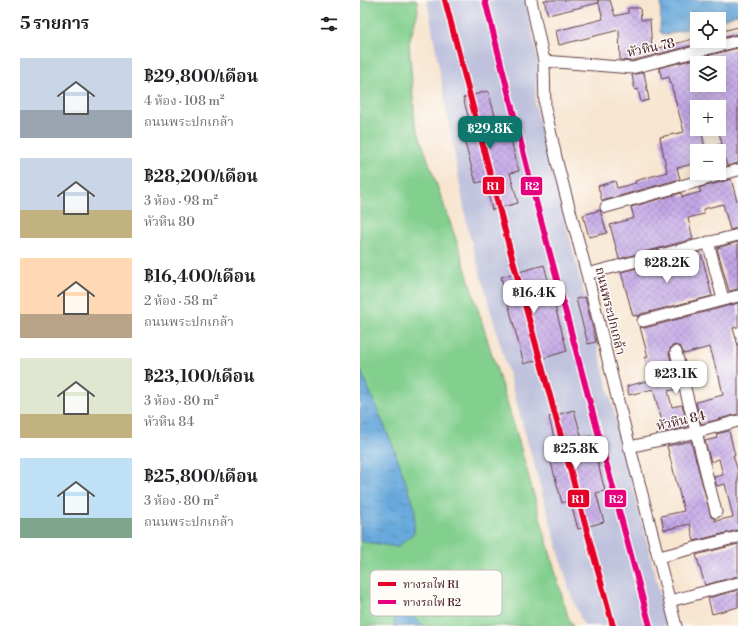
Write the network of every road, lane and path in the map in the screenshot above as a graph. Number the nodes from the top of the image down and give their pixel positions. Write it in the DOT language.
graph roads {
  1 [pos="531,0"];
  2 [pos="738,41"];
  3 [pos="544,61"];
  4 [pos="738,170"];
  5 [pos="606,206"];
  6 [pos="738,235"];
  7 [pos="708,242"];
  8 [pos="587,274"];
  9 [pos="738,296"];
  10 [pos="723,299"];
  11 [pos="643,321"];
  12 [pos="676,352"];
  13 [pos="738,421"];
  14 [pos="697,432"];
  15 [pos="629,447"];
  16 [pos="716,512"];
  17 [pos="738,537"];
  18 [pos="659,557"];
  19 [pos="738,583"];
  20 [pos="670,601"];
  21 [pos="676,626"];
  1 -- 3 [label="street, ถนนพระปกเกล้า"];
  2 -- 3 [label="street, หัวหิน 78"];
  3 -- 8 [label="street, ถนนพระปกเกล้า"];
  4 -- 5 [label="street"];
  6 -- 7 [label="street"];
  7 -- 8 [label="street"];
  7 -- 10 [label="street"];
  8 -- 15 [label="street, ถนนพระปกเกล้า"];
  9 -- 10 [label="street"];
  10 -- 11 [label="street"];
  12 -- 14 [label="street"];
  13 -- 14 [label="street, หัวหิน 84"];
  14 -- 15 [label="street, หัวหิน 84"];
  14 -- 16 [label="street"];
  15 -- 18 [label="street, ถนนพระปกเกล้า"];
  17 -- 18 [label="street"];
  18 -- 20 [label="street, ถนนพระปกเกล้า"];
  19 -- 20 [label="street"];
  20 -- 21 [label="street, ถนนพระปกเกล้า"];
}
